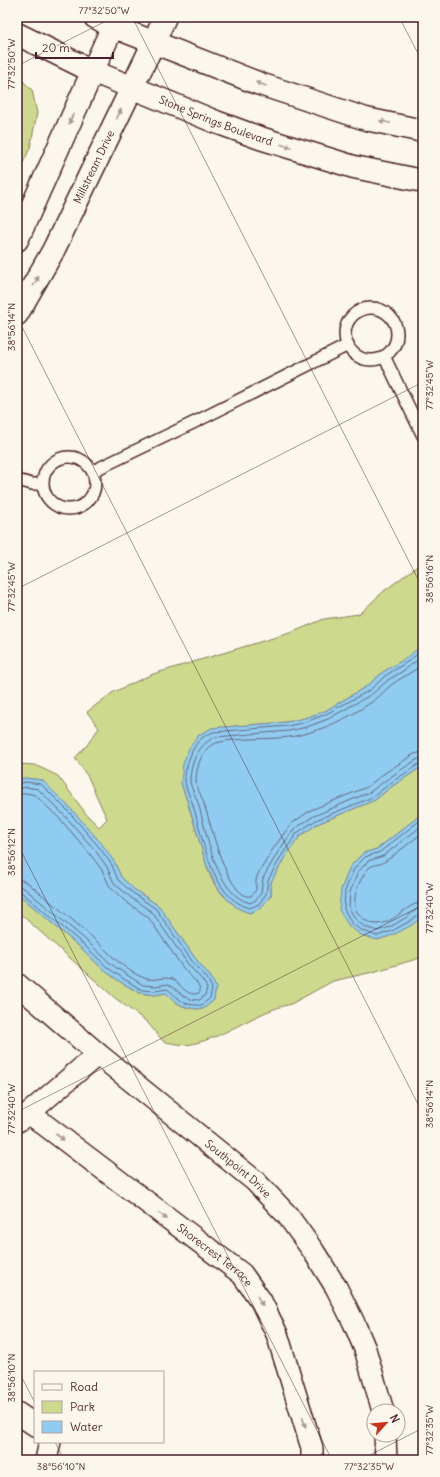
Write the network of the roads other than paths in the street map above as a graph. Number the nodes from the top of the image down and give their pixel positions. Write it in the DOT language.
graph roads {
  1 [pos="165,17"];
  2 [pos="108,20"];
  3 [pos="17,34"];
  4 [pos="154,42"];
  5 [pos="92,71"];
  6 [pos="132,88"];
  7 [pos="423,130"];
  8 [pos="423,181"];
  9 [pos="17,240"];
  10 [pos="17,314"];
  11 [pos="348,345"];
  12 [pos="384,356"];
  13 [pos="423,436"];
  14 [pos="93,471"];
  15 [pos="17,480"];
  16 [pos="43,484"];
  17 [pos="17,984"];
  18 [pos="98,1054"];
  19 [pos="23,1118"];
  20 [pos="380,1403"];
  21 [pos="17,1413"];
  22 [pos="34,1424"];
  23 [pos="50,1443"];
  24 [pos="385,1443"];
  25 [pos="46,1460"];
  26 [pos="312,1460"];
  27 [pos="386,1460"];
  1 -- 4 [label="street, Millstream Drive"];
  2 -- 4 [label="street"];
  2 -- 5 [label="street"];
  3 -- 5 [label="street, Stone Springs Boulevard"];
  4 -- 6 [label="street, Millstream Drive"];
  7 -- 4 [label="street, one-way"];
  5 -- 6 [label="street, Stone Springs Boulevard"];
  5 -- 9 [label="street, one-way"];
  6 -- 8 [label="street, Stone Springs Boulevard, one-way"];
  10 -- 6 [label="street, Millstream Drive, one-way"];
  11 -- 12 [label="lane"];
  11 -- 12 [label="lane"];
  11 -- 14 [label="lane"];
  12 -- 13 [label="lane"];
  14 -- 16 [label="lane"];
  14 -- 16 [label="lane"];
  15 -- 16 [label="lane"];
  17 -- 18 [label="street, Southpoint Drive"];
  18 -- 19 [label="street"];
  18 -- 20 [label="street, Southpoint Drive"];
  19 -- 26 [label="street, Shorecrest Terrace, one-way"];
  21 -- 22 [label="street"];
  23 -- 25 [label="street"];
  24 -- 27 [label="street"];
}
